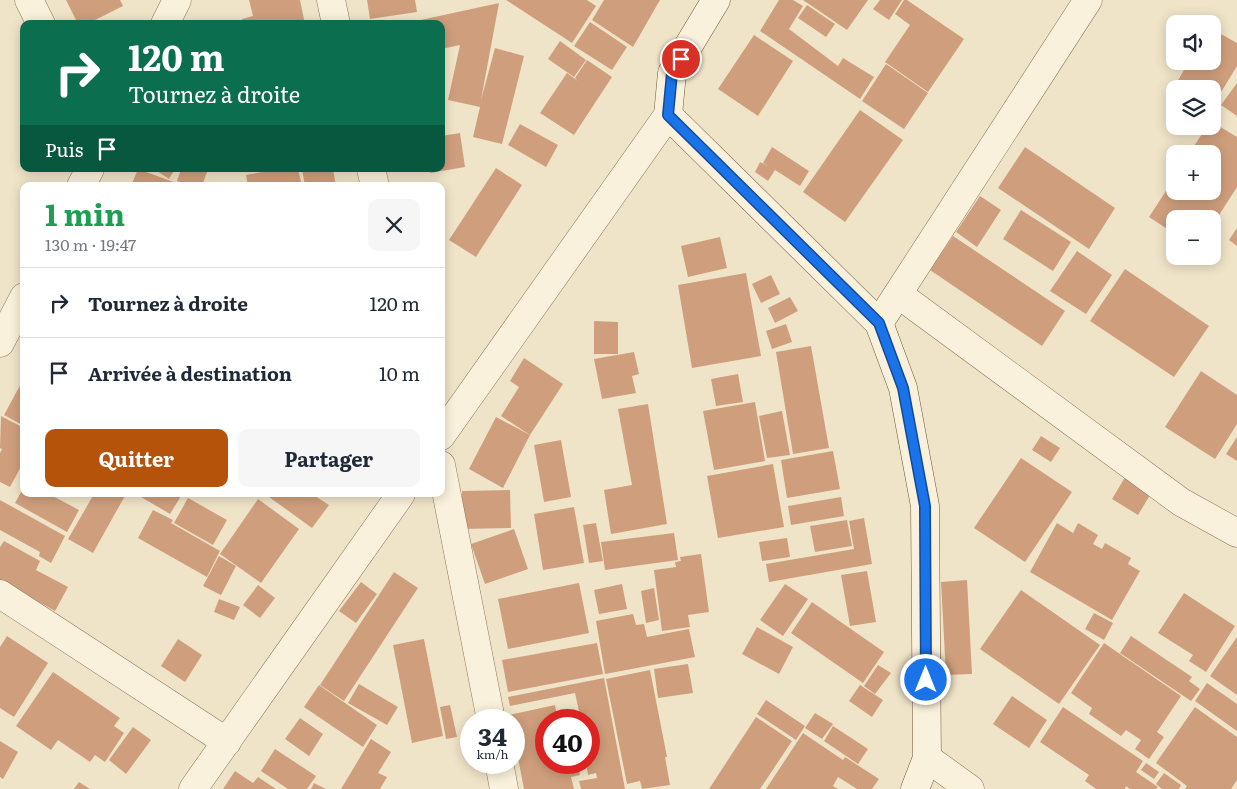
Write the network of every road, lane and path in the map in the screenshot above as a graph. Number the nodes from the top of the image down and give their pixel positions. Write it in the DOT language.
graph roads {
  1 [pos="29,0"];
  2 [pos="178,0"];
  3 [pos="330,0"];
  4 [pos="716,0"];
  5 [pos="1088,0"];
  6 [pos="39,20"];
  7 [pos="167,20"];
  8 [pos="335,20"];
  9 [pos="668,115"];
  10 [pos="898,294"];
  11 [pos="20,305"];
  12 [pos="879,323"];
  13 [pos="0,343"];
  14 [pos="445,430"];
  15 [pos="445,485"];
  16 [pos="399,497"];
  17 [pos="1237,532"];
  18 [pos="0,594"];
  19 [pos="489,709"];
  20 [pos="227,742"];
  21 [pos="927,758"];
  22 [pos="501,774"];
  23 [pos="193,789"];
  24 [pos="504,789"];
  25 [pos="915,789"];
  26 [pos="970,789"];
  1 -- 6 [label="street"];
  2 -- 7 [label="street"];
  3 -- 8 [label="street"];
  4 -- 9 [label="street"];
  5 -- 10 [label="street"];
  9 -- 12 [label="street"];
  9 -- 14 [label="street"];
  10 -- 12 [label="street"];
  10 -- 17 [label="street"];
  11 -- 13 [label="street"];
  12 -- 21 [label="street"];
  15 -- 19 [label="street"];
  16 -- 20 [label="street"];
  18 -- 20 [label="street"];
  20 -- 23 [label="street"];
  21 -- 25 [label="street"];
  21 -- 26 [label="street"];
  22 -- 24 [label="street"];
}
